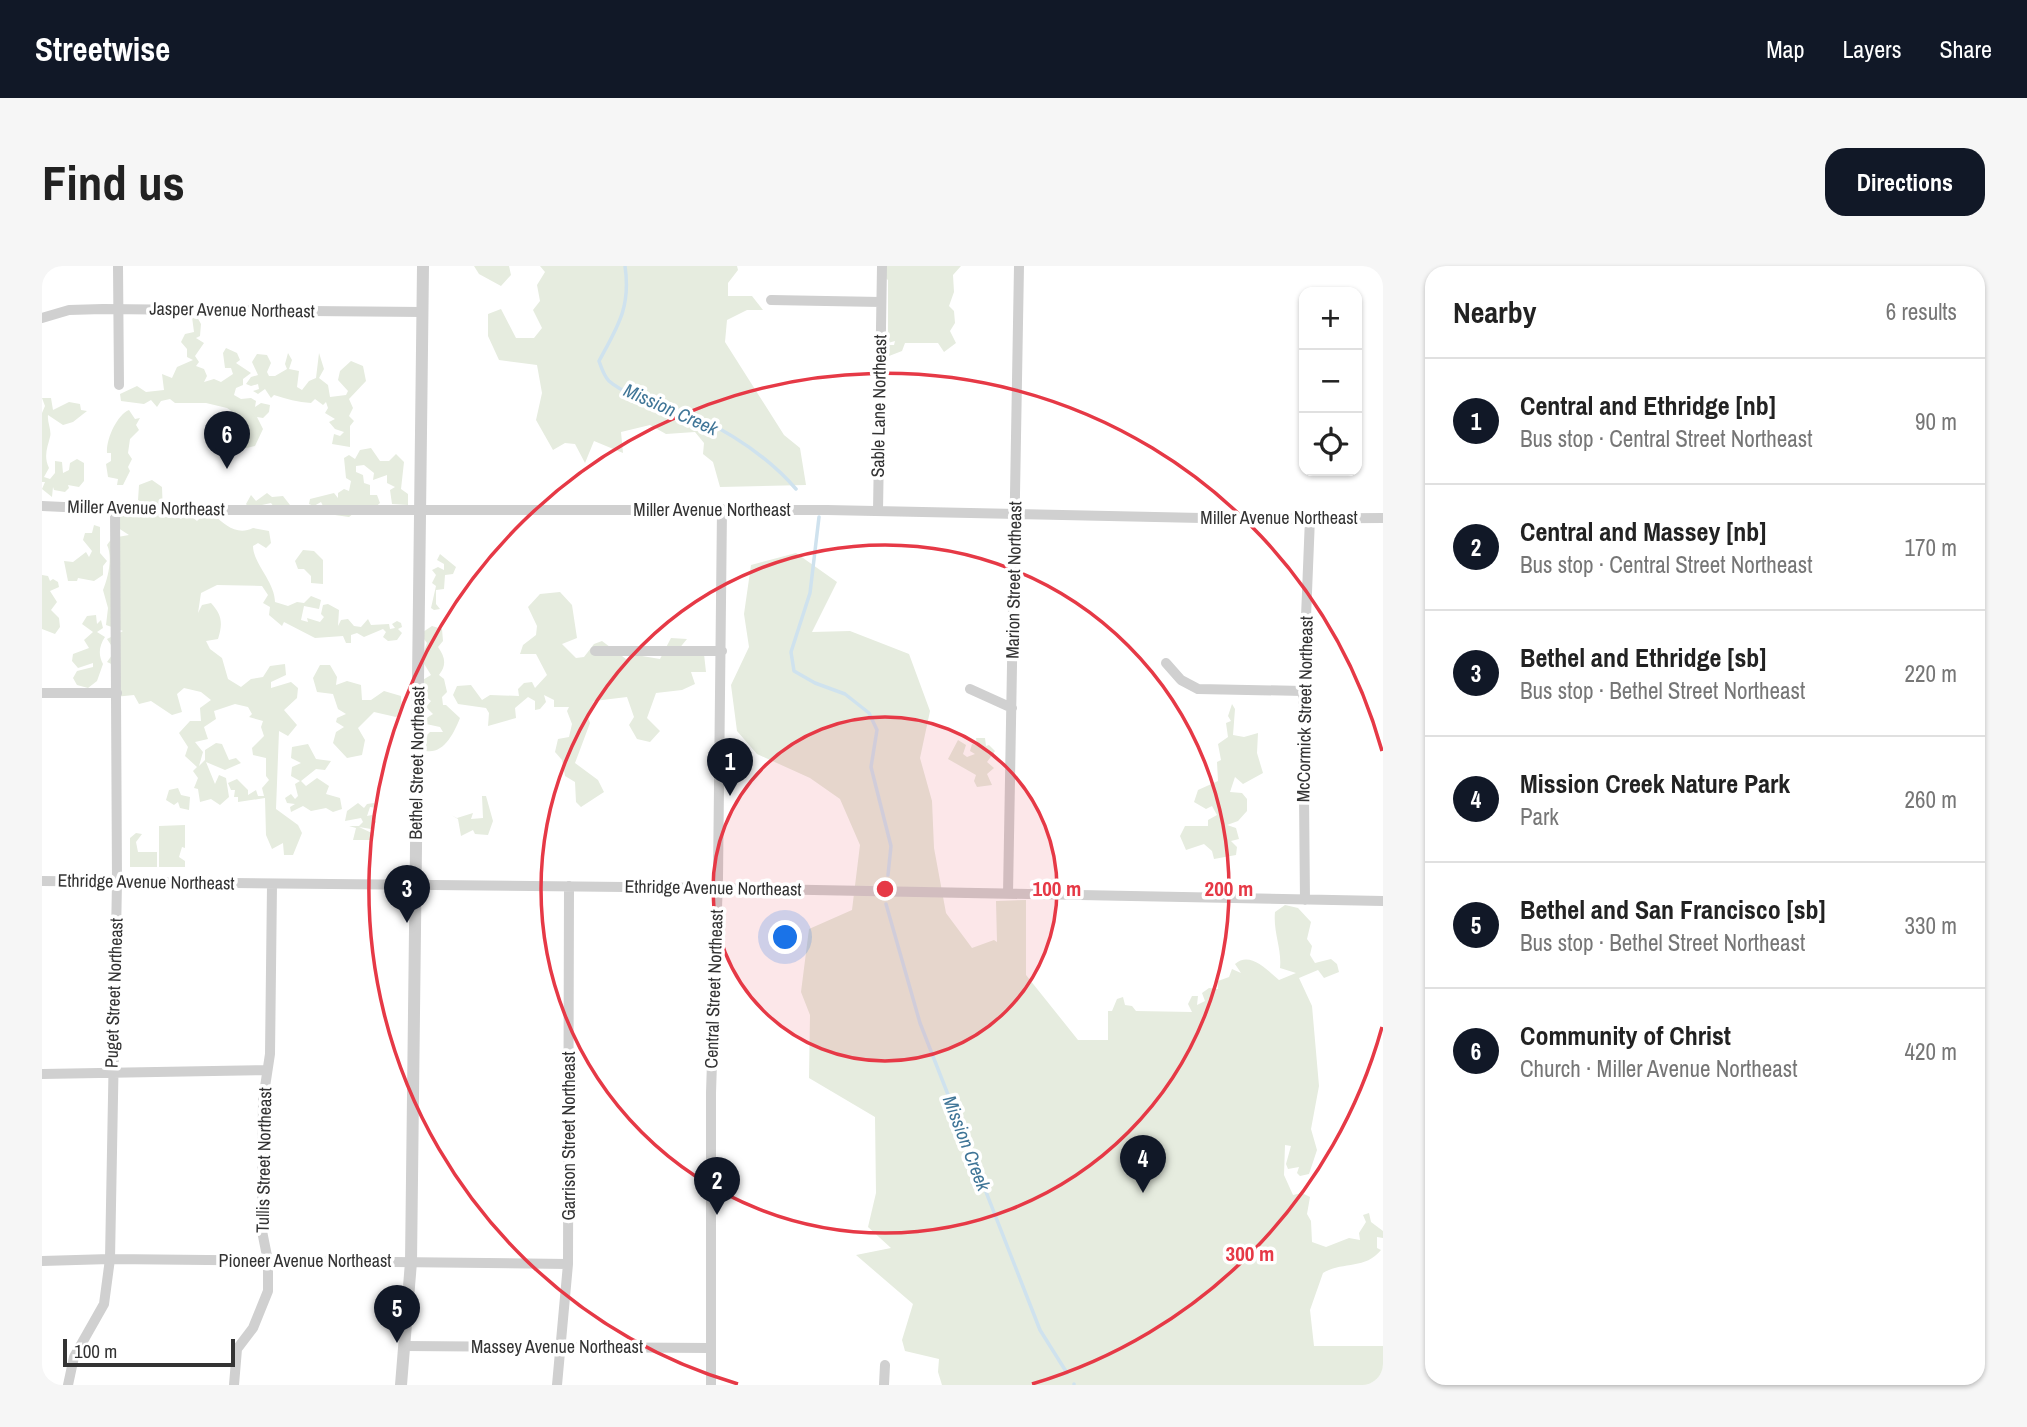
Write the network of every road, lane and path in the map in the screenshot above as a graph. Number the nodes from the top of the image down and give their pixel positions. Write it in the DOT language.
graph roads {
  1 [pos="118,266"];
  2 [pos="424,266"];
  3 [pos="882,266"];
  4 [pos="1019,266"];
  5 [pos="771,300"];
  6 [pos="881,302"];
  7 [pos="118,309"];
  8 [pos="423,312"];
  9 [pos="42,318"];
  10 [pos="119,385"];
  11 [pos="42,506"];
  12 [pos="115,508"];
  13 [pos="420,509"];
  14 [pos="722,509"];
  15 [pos="878,511"];
  16 [pos="1016,514"];
  17 [pos="1383,517"];
  18 [pos="1310,518"];
  19 [pos="595,651"];
  20 [pos="722,651"];
  21 [pos="1166,663"];
  22 [pos="970,689"];
  23 [pos="1303,691"];
  24 [pos="42,693"];
  25 [pos="117,693"];
  26 [pos="1012,708"];
  27 [pos="42,881"];
  28 [pos="117,882"];
  29 [pos="415,884"];
  30 [pos="272,885"];
  31 [pos="569,886"];
  32 [pos="717,888"];
  33 [pos="1008,894"];
  34 [pos="1305,900"];
  35 [pos="1383,901"];
  36 [pos="265,1070"];
  37 [pos="112,1072"];
  38 [pos="42,1074"];
  39 [pos="110,1259"];
  40 [pos="42,1261"];
  41 [pos="268,1261"];
  42 [pos="411,1262"];
  43 [pos="568,1264"];
  44 [pos="405,1346"];
  45 [pos="560,1347"];
  46 [pos="710,1348"];
  47 [pos="885,1365"];
  48 [pos="68,1385"];
  49 [pos="234,1385"];
  50 [pos="401,1385"];
  51 [pos="558,1385"];
  52 [pos="711,1385"];
  53 [pos="884,1385"];
  1 -- 7 [label="street"];
  2 -- 8 [label="street, Bethel Street Northeast"];
  3 -- 6 [label="street, Sable Lane Northeast"];
  4 -- 16 [label="street, Marion Street Northeast"];
  5 -- 6 [label="street"];
  6 -- 15 [label="street, Sable Lane Northeast"];
  7 -- 8 [label="street, Jasper Avenue Northeast"];
  7 -- 9 [label="street, Jasper Avenue Northeast"];
  7 -- 10 [label="street"];
  8 -- 13 [label="street, Bethel Street Northeast"];
  11 -- 12 [label="street, Miller Avenue Northeast"];
  12 -- 13 [label="street, Miller Avenue Northeast"];
  12 -- 25 [label="street, Puget Street Northeast"];
  13 -- 14 [label="street, Miller Avenue Northeast"];
  13 -- 29 [label="street, Bethel Street Northeast"];
  14 -- 15 [label="street, Miller Avenue Northeast"];
  14 -- 20 [label="street, Central Street Northeast"];
  15 -- 16 [label="street, Miller Avenue Northeast"];
  16 -- 18 [label="street, Miller Avenue Northeast"];
  16 -- 26 [label="street, Marion Street Northeast"];
  17 -- 18 [label="street, Miller Avenue Northeast"];
  18 -- 23 [label="street, McCormick Street Northeast"];
  19 -- 20 [label="street"];
  20 -- 32 [label="street, Central Street Northeast"];
  21 -- 23 [label="street"];
  22 -- 26 [label="street"];
  23 -- 34 [label="street, McCormick Street Northeast"];
  24 -- 25 [label="street"];
  25 -- 28 [label="street, Puget Street Northeast"];
  26 -- 33 [label="street, Marion Street Northeast"];
  27 -- 28 [label="street, Ethridge Avenue Northeast"];
  28 -- 30 [label="street, Ethridge Avenue Northeast"];
  28 -- 37 [label="street, Puget Street Northeast"];
  29 -- 30 [label="street, Ethridge Avenue Northeast"];
  29 -- 31 [label="street, Ethridge Avenue Northeast"];
  29 -- 42 [label="street, Bethel Street Northeast"];
  30 -- 36 [label="street, Tullis Street Northeast"];
  31 -- 32 [label="street, Ethridge Avenue Northeast"];
  31 -- 43 [label="street, Garrison Street Northeast"];
  32 -- 33 [label="street, Ethridge Avenue Northeast"];
  32 -- 46 [label="street, Central Street Northeast"];
  33 -- 34 [label="street, Ethridge Avenue Northeast"];
  34 -- 35 [label="street, Ethridge Avenue Northeast"];
  36 -- 37 [label="street"];
  36 -- 41 [label="street, Tullis Street Northeast"];
  37 -- 38 [label="street"];
  37 -- 39 [label="street, Puget Street Northeast"];
  39 -- 40 [label="street, Pioneer Avenue Northeast"];
  39 -- 41 [label="street, Pioneer Avenue Northeast"];
  39 -- 48 [label="street, Puget Street Northeast"];
  41 -- 42 [label="street, Pioneer Avenue Northeast"];
  41 -- 49 [label="street, Tullis Street Northeast"];
  42 -- 43 [label="street, Pioneer Avenue Northeast"];
  42 -- 44 [label="street, Bethel Street Northeast"];
  43 -- 45 [label="street, Garrison Street Northeast"];
  44 -- 45 [label="street, Massey Avenue Northeast"];
  44 -- 50 [label="street, Bethel Street Northeast"];
  45 -- 46 [label="street, Massey Avenue Northeast"];
  45 -- 51 [label="street, Garrison Street Northeast"];
  46 -- 52 [label="street, Central Street Northeast"];
  47 -- 53 [label="street"];
}
